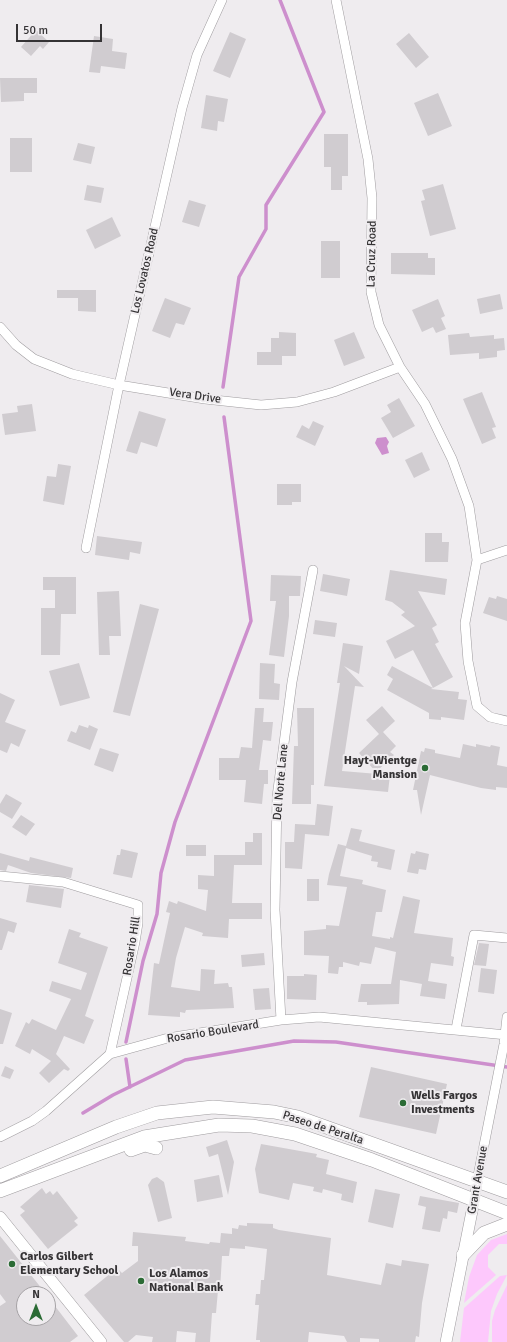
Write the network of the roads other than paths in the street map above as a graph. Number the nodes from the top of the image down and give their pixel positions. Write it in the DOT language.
graph roads {
  1 [pos="222,0"];
  2 [pos="336,0"];
  3 [pos="0,327"];
  4 [pos="400,367"];
  5 [pos="119,385"];
  6 [pos="86,548"];
  7 [pos="507,550"];
  8 [pos="477,560"];
  9 [pos="313,570"];
  10 [pos="507,721"];
  11 [pos="0,876"];
  12 [pos="507,938"];
  13 [pos="507,1017"];
  14 [pos="281,1020"];
  15 [pos="456,1029"];
  16 [pos="505,1038"];
  17 [pos="110,1054"];
  18 [pos="0,1137"];
  19 [pos="156,1148"];
  20 [pos="100,1152"];
  21 [pos="0,1176"];
  22 [pos="476,1181"];
  23 [pos="0,1191"];
  24 [pos="507,1192"];
  25 [pos="474,1201"];
  26 [pos="507,1213"];
  27 [pos="0,1217"];
  28 [pos="507,1224"];
  29 [pos="463,1254"];
  30 [pos="448,1338"];
  31 [pos="101,1342"];
  1 -- 5 [label="street, Los Lovatos Road"];
  2 -- 4 [label="street, La Cruz Road"];
  3 -- 5 [label="street, Vera Drive"];
  4 -- 5 [label="street, Vera Drive"];
  4 -- 8 [label="street, La Cruz Road"];
  5 -- 6 [label="street, Los Lovatos Road"];
  7 -- 8 [label="street"];
  8 -- 10 [label="street, La Cruz Road"];
  9 -- 14 [label="street, Del Norte Lane"];
  11 -- 17 [label="street, Rosario Hill"];
  12 -- 15 [label="street"];
  13 -- 16 [label="street, Grant Avenue"];
  14 -- 15 [label="street, Rosario Boulevard"];
  14 -- 17 [label="street, Rosario Boulevard"];
  15 -- 16 [label="street, Rosario Boulevard"];
  16 -- 22 [label="street, Grant Avenue"];
  17 -- 18 [label="street, Rosario Boulevard"];
  19 -- 20 [label="main road"];
  20 -- 23 [label="main road, Paseo de Peralta"];
  20 -- 25 [label="main road, Paseo de Peralta"];
  21 -- 22 [label="main road, Paseo de Peralta"];
  22 -- 24 [label="main road, Paseo de Peralta"];
  22 -- 25 [label="street, Grant Avenue"];
  25 -- 26 [label="main road, Paseo de Peralta"];
  25 -- 29 [label="street, Grant Avenue"];
  27 -- 31 [label="street"];
  28 -- 29 [label="main road"];
  29 -- 30 [label="street, Grant Avenue"];
}
